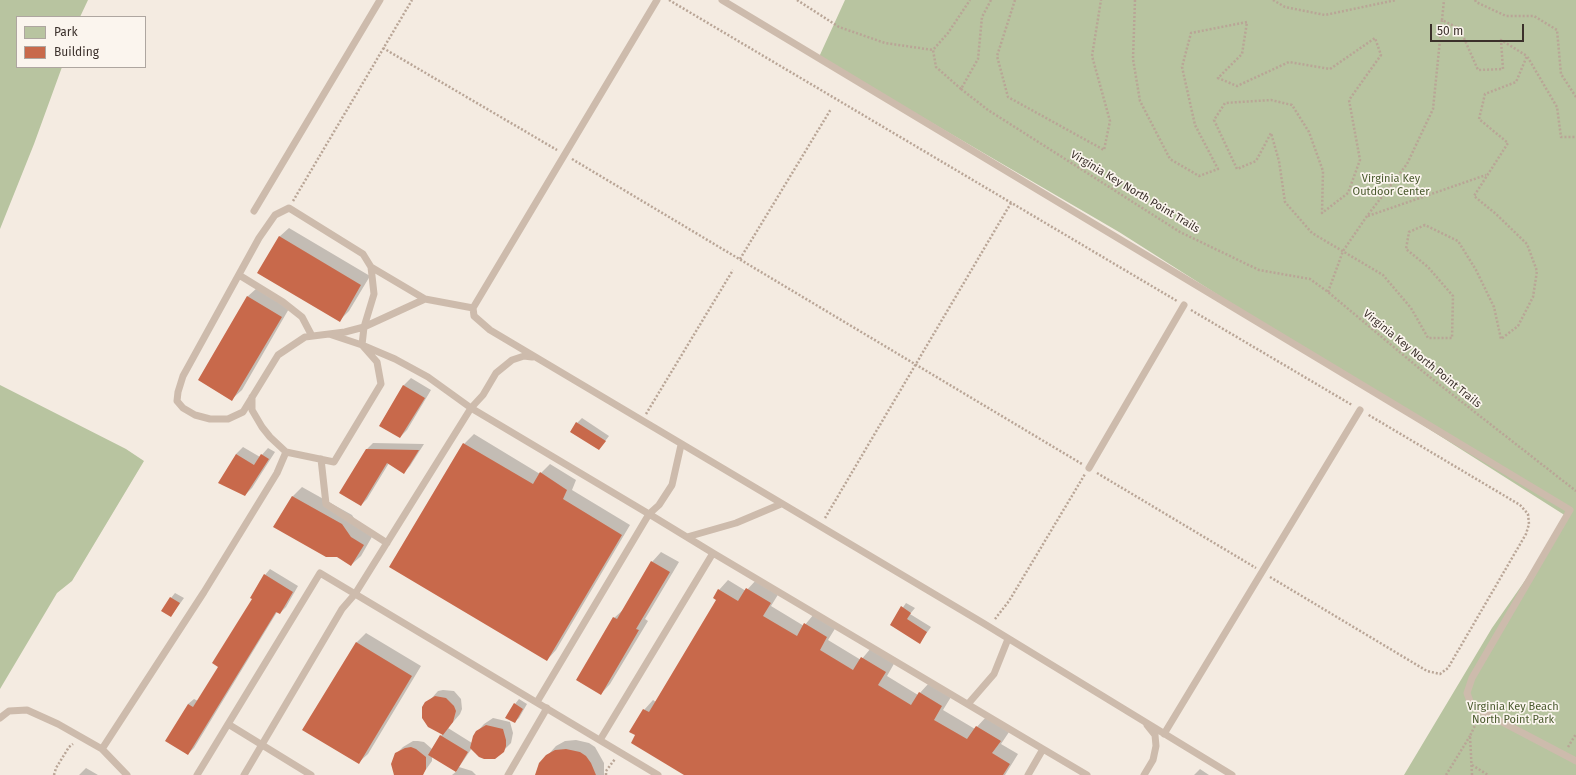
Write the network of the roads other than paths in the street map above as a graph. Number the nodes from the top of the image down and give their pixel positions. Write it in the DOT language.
graph roads {
  1 [pos="380,0"];
  2 [pos="657,0"];
  3 [pos="722,0"];
  4 [pos="254,211"];
  5 [pos="371,267"];
  6 [pos="239,275"];
  7 [pos="425,299"];
  8 [pos="1184,305"];
  9 [pos="472,308"];
  10 [pos="364,327"];
  11 [pos="329,334"];
  12 [pos="312,336"];
  13 [pos="362,345"];
  14 [pos="536,358"];
  15 [pos="252,397"];
  16 [pos="471,408"];
  17 [pos="1360,410"];
  18 [pos="681,445"];
  19 [pos="286,452"];
  20 [pos="321,459"];
  21 [pos="1089,468"];
  22 [pos="781,504"];
  23 [pos="649,514"];
  24 [pos="687,537"];
  25 [pos="387,543"];
  26 [pos="713,553"];
  27 [pos="355,594"];
  28 [pos="1008,639"];
  29 [pos="537,702"];
  30 [pos="968,704"];
  31 [pos="547,708"];
  32 [pos="0,718"];
  33 [pos="1143,720"];
  34 [pos="228,724"];
  35 [pos="1164,734"];
  36 [pos="600,740"];
  37 [pos="262,744"];
  38 [pos="102,749"];
  39 [pos="1043,749"];
  40 [pos="1576,761"];
  41 [pos="127,775"];
  42 [pos="197,775"];
  43 [pos="244,775"];
  44 [pos="311,775"];
  45 [pos="508,775"];
  46 [pos="658,775"];
  47 [pos="1028,775"];
  48 [pos="1086,775"];
  49 [pos="1144,775"];
  50 [pos="1232,775"];
  1 -- 4 [label="lane"];
  2 -- 9 [label="lane"];
  3 -- 40 [label="lane"];
  5 -- 6 [label="lane"];
  5 -- 7 [label="lane"];
  5 -- 10 [label="lane"];
  6 -- 12 [label="lane"];
  6 -- 15 [label="lane"];
  7 -- 9 [label="lane"];
  7 -- 10 [label="lane"];
  8 -- 21 [label="lane"];
  9 -- 14 [label="lane"];
  10 -- 11 [label="lane"];
  10 -- 13 [label="lane"];
  11 -- 12 [label="lane"];
  11 -- 13 [label="lane"];
  12 -- 15 [label="lane"];
  13 -- 16 [label="lane"];
  13 -- 20 [label="lane"];
  14 -- 16 [label="lane"];
  14 -- 18 [label="lane"];
  15 -- 19 [label="lane"];
  16 -- 23 [label="lane"];
  16 -- 25 [label="lane"];
  17 -- 35 [label="lane"];
  18 -- 22 [label="lane"];
  18 -- 23 [label="lane"];
  19 -- 20 [label="lane"];
  19 -- 38 [label="lane"];
  20 -- 25 [label="lane"];
  22 -- 24 [label="lane"];
  22 -- 28 [label="lane"];
  23 -- 24 [label="lane"];
  23 -- 29 [label="lane"];
  24 -- 26 [label="lane"];
  25 -- 27 [label="lane"];
  26 -- 30 [label="lane"];
  26 -- 36 [label="lane"];
  27 -- 29 [label="lane"];
  27 -- 34 [label="lane"];
  27 -- 37 [label="lane"];
  28 -- 30 [label="lane"];
  28 -- 33 [label="lane"];
  29 -- 31 [label="lane"];
  30 -- 39 [label="lane"];
  31 -- 36 [label="lane"];
  31 -- 45 [label="lane"];
  32 -- 38 [label="lane"];
  33 -- 35 [label="lane"];
  33 -- 49 [label="lane"];
  34 -- 37 [label="lane"];
  34 -- 42 [label="lane"];
  35 -- 50 [label="lane"];
  36 -- 46 [label="lane"];
  37 -- 43 [label="lane"];
  37 -- 44 [label="lane"];
  38 -- 41 [label="lane"];
  39 -- 47 [label="lane"];
  39 -- 48 [label="lane"];
}
